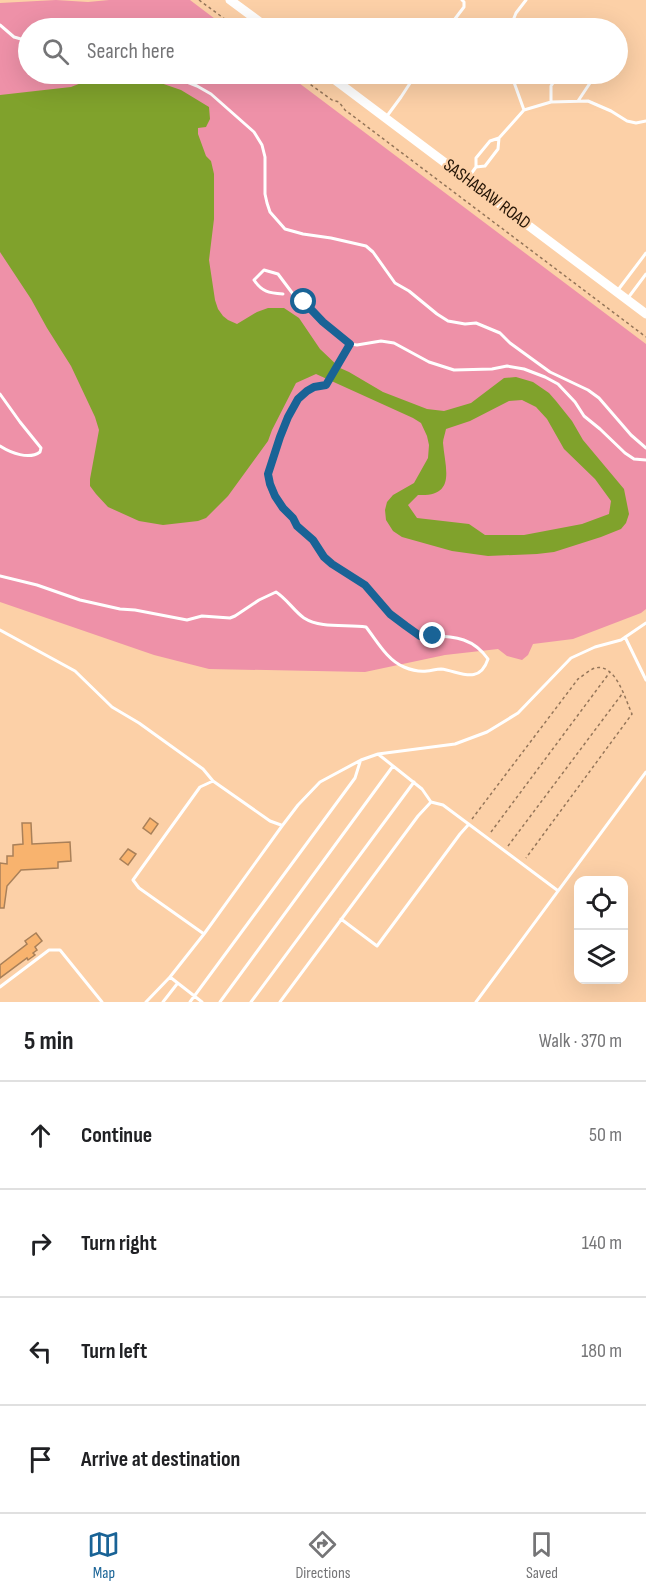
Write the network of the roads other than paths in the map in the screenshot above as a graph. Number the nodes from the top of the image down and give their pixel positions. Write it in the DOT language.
graph roads {
  1 [pos="230,0"];
  2 [pos="462,0"];
  3 [pos="526,0"];
  4 [pos="254,18"];
  5 [pos="456,18"];
  6 [pos="514,18"];
  7 [pos="0,26"];
  8 [pos="18,38"];
  9 [pos="192,84"];
  10 [pos="341,84"];
  11 [pos="409,84"];
  12 [pos="515,84"];
  13 [pos="552,84"];
  14 [pos="590,84"];
  15 [pos="550,102"];
  16 [pos="578,102"];
  17 [pos="524,110"];
  18 [pos="386,117"];
  19 [pos="646,121"];
  20 [pos="499,138"];
  21 [pos="476,167"];
  22 [pos="467,179"];
  23 [pos="646,253"];
  24 [pos="646,274"];
  25 [pos="617,292"];
  26 [pos="283,294"];
  27 [pos="627,300"];
  28 [pos="646,314"];
  29 [pos="350,344"];
  30 [pos="0,394"];
  31 [pos="0,446"];
  32 [pos="646,448"];
  33 [pos="646,460"];
  34 [pos="0,576"];
  35 [pos="646,623"];
  36 [pos="0,630"];
  37 [pos="625,637"];
  38 [pos="646,680"];
  39 [pos="378,754"];
  40 [pos="361,760"];
  41 [pos="393,766"];
  42 [pos="646,772"];
  43 [pos="213,781"];
  44 [pos="414,782"];
  45 [pos="431,802"];
  46 [pos="469,824"];
  47 [pos="282,826"];
  48 [pos="557,890"];
  49 [pos="341,919"];
  50 [pos="204,934"];
  51 [pos="170,977"];
  52 [pos="177,984"];
  53 [pos="0,987"];
  54 [pos="194,996"];
  55 [pos="102,1002"];
  56 [pos="146,1002"];
  57 [pos="163,1002"];
  58 [pos="190,1002"];
  59 [pos="202,1002"];
  60 [pos="220,1002"];
  61 [pos="251,1002"];
  62 [pos="280,1002"];
  63 [pos="476,1002"];
  1 -- 4 [label="main road"];
  2 -- 5 [label="lane"];
  3 -- 6 [label="lane"];
  7 -- 8 [label="lane"];
  9 -- 32 [label="lane"];
  10 -- 18 [label="main road, SASHABAW ROAD"];
  11 -- 18 [label="lane"];
  12 -- 17 [label="lane"];
  13 -- 15 [label="lane"];
  14 -- 16 [label="lane"];
  15 -- 16 [label="lane"];
  15 -- 17 [label="lane"];
  16 -- 19 [label="lane"];
  17 -- 20 [label="lane"];
  18 -- 22 [label="main road, SASHABAW ROAD"];
  20 -- 21 [label="lane"];
  20 -- 21 [label="lane"];
  21 -- 22 [label="lane"];
  22 -- 25 [label="main road, SASHABAW ROAD"];
  23 -- 25 [label="lane"];
  24 -- 27 [label="lane"];
  25 -- 27 [label="main road, SASHABAW ROAD"];
  26 -- 29 [label="lane"];
  27 -- 28 [label="main road, SASHABAW ROAD"];
  29 -- 33 [label="lane"];
  29 -- 34 [label="lane"];
  30 -- 31 [label="lane"];
  35 -- 37 [label="lane"];
  36 -- 43 [label="lane"];
  37 -- 38 [label="lane"];
  37 -- 39 [label="lane"];
  39 -- 40 [label="lane"];
  39 -- 41 [label="lane"];
  40 -- 47 [label="lane"];
  40 -- 54 [label="lane"];
  41 -- 44 [label="lane"];
  41 -- 60 [label="lane"];
  42 -- 48 [label="lane"];
  43 -- 47 [label="lane"];
  43 -- 50 [label="lane"];
  44 -- 45 [label="lane"];
  44 -- 61 [label="lane"];
  45 -- 46 [label="lane"];
  45 -- 49 [label="lane"];
  46 -- 48 [label="lane"];
  46 -- 49 [label="lane"];
  47 -- 50 [label="lane"];
  48 -- 63 [label="lane"];
  49 -- 62 [label="lane"];
  50 -- 51 [label="lane"];
  51 -- 52 [label="lane"];
  51 -- 56 [label="lane"];
  52 -- 54 [label="lane"];
  52 -- 57 [label="lane"];
  53 -- 55 [label="lane"];
  54 -- 58 [label="lane"];
  54 -- 59 [label="lane"];
}
